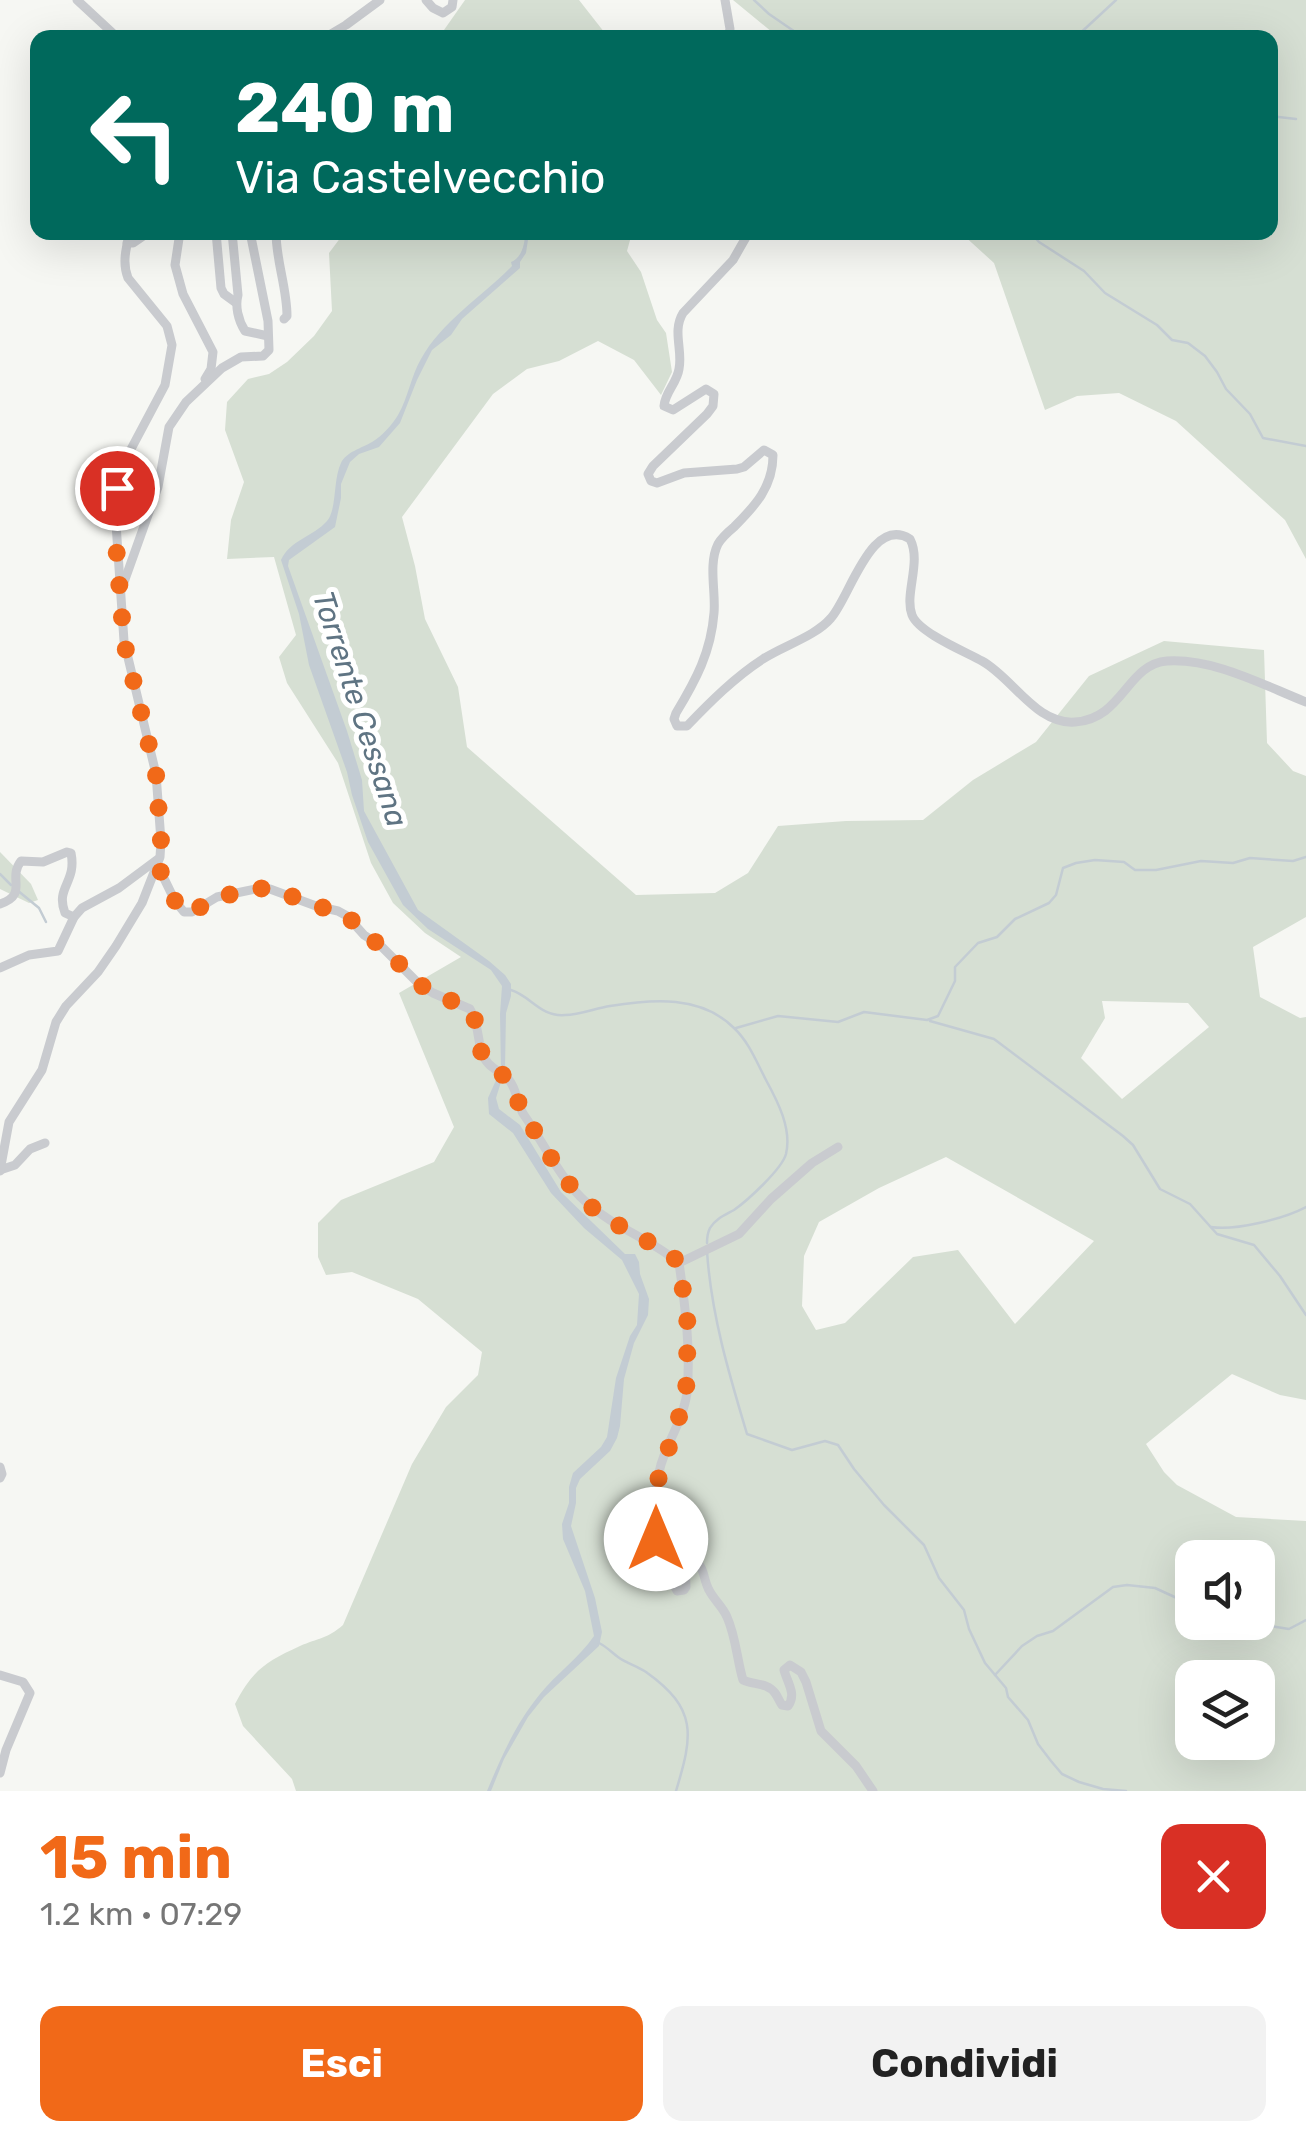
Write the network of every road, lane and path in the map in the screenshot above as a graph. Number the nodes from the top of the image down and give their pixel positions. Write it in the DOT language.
graph roads {
  1 [pos="77,0"];
  2 [pos="380,0"];
  3 [pos="426,0"];
  4 [pos="454,0"];
  5 [pos="725,0"];
  6 [pos="109,30"];
  7 [pos="338,30"];
  8 [pos="730,30"];
  9 [pos="128,240"];
  10 [pos="179,240"];
  11 [pos="217,240"];
  12 [pos="233,240"];
  13 [pos="250,240"];
  14 [pos="276,240"];
  15 [pos="744,240"];
  16 [pos="235,302"];
  17 [pos="284,318"];
  18 [pos="268,336"];
  19 [pos="200,388"];
  20 [pos="121,590"];
  21 [pos="1306,702"];
  22 [pos="159,861"];
  23 [pos="0,904"];
  24 [pos="74,917"];
  25 [pos="0,968"];
  26 [pos="45,1143"];
  27 [pos="838,1148"];
  28 [pos="0,1171"];
  29 [pos="679,1262"];
  30 [pos="0,1468"];
  31 [pos="0,1478"];
  32 [pos="0,1675"];
  33 [pos="0,1774"];
  34 [pos="873,1791"];
  1 -- 6 [label="street"];
  2 -- 7 [label="street"];
  3 -- 4 [label="street"];
  5 -- 8 [label="street"];
  9 -- 20 [label="street"];
  10 -- 19 [label="street"];
  11 -- 16 [label="street"];
  12 -- 16 [label="street"];
  13 -- 18 [label="street"];
  14 -- 17 [label="street"];
  15 -- 21 [label="street"];
  16 -- 18 [label="street"];
  18 -- 19 [label="street"];
  19 -- 20 [label="street"];
  20 -- 22 [label="street"];
  22 -- 24 [label="street"];
  22 -- 28 [label="street"];
  22 -- 29 [label="street"];
  23 -- 24 [label="street"];
  24 -- 25 [label="street"];
  26 -- 28 [label="street"];
  27 -- 29 [label="street"];
  29 -- 34 [label="street"];
  30 -- 31 [label="street"];
  32 -- 33 [label="street"];
}
